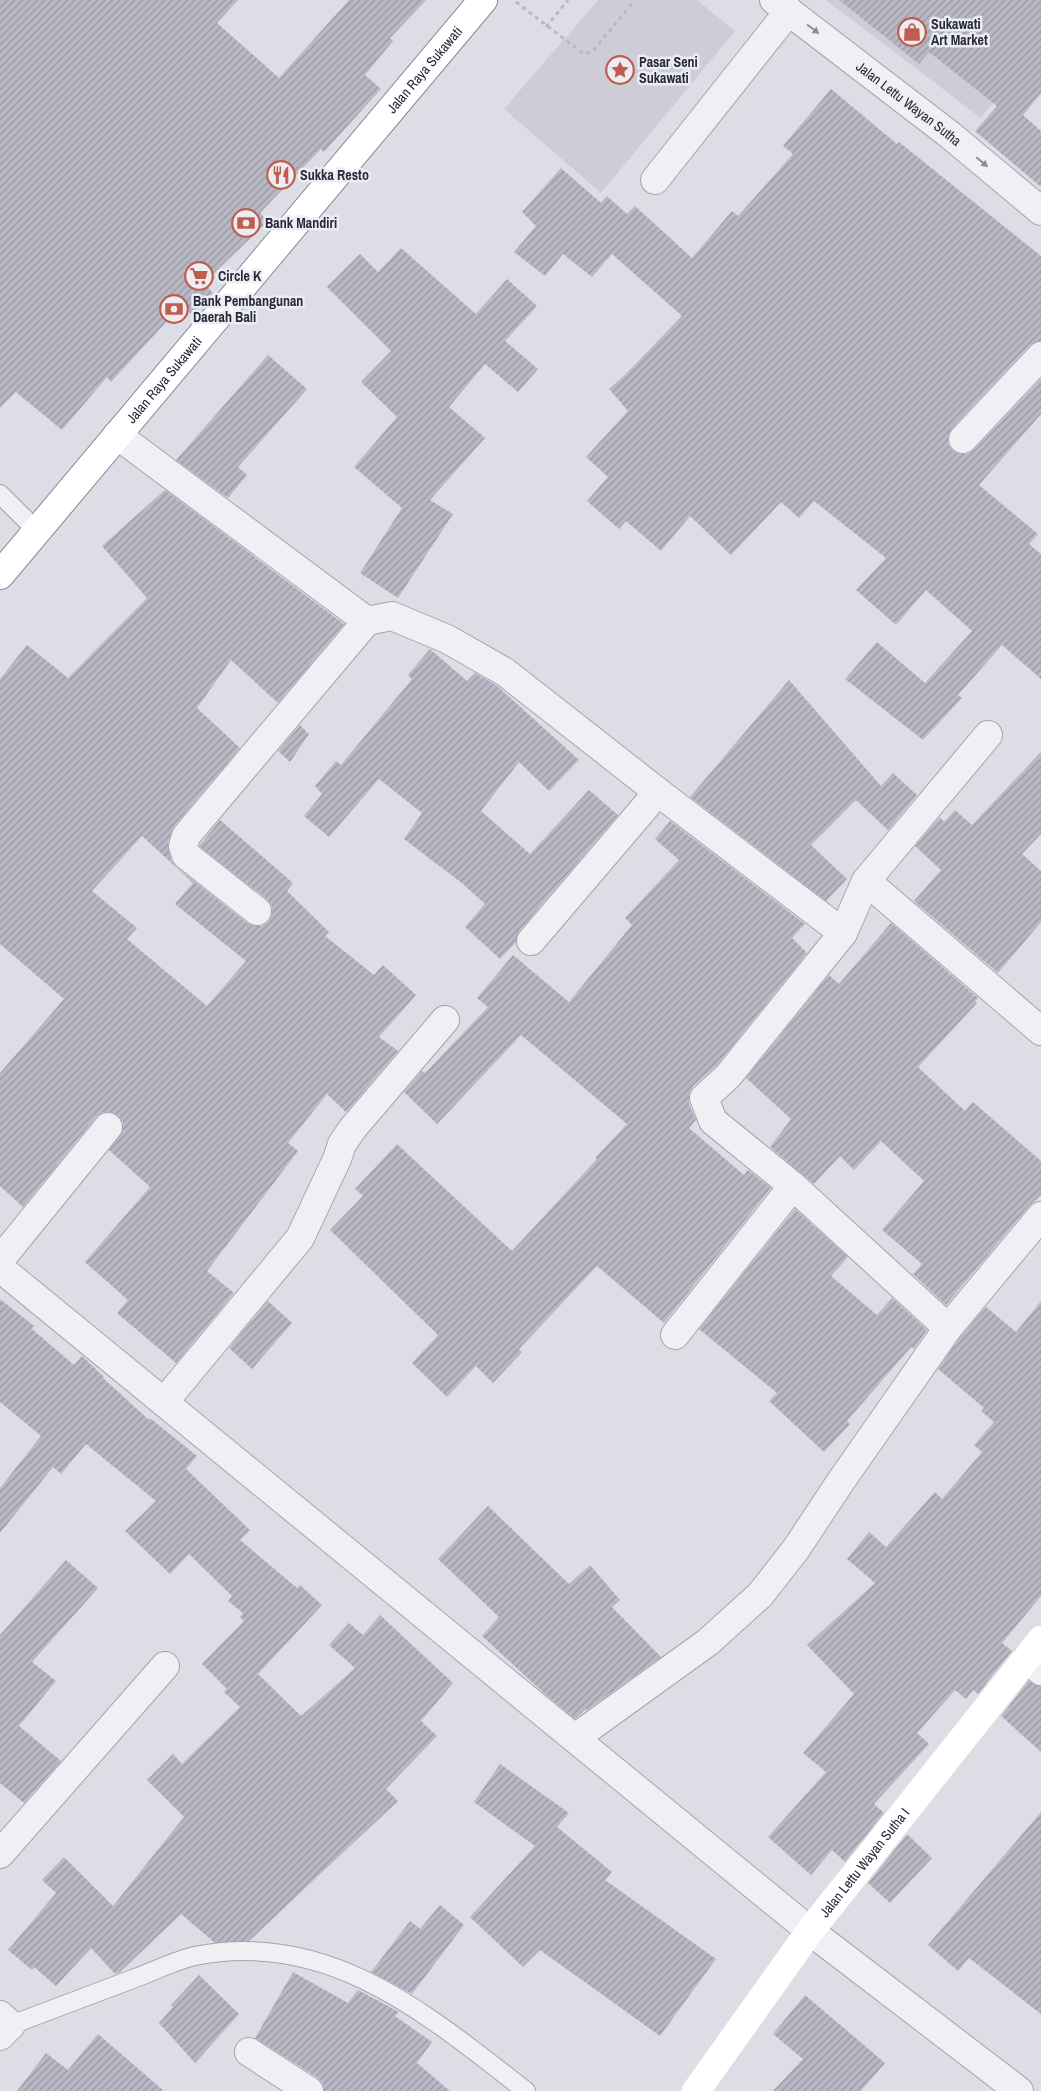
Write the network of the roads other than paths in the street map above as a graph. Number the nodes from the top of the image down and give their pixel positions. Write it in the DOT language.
graph roads {
  1 [pos="483,0"];
  2 [pos="782,6"];
  3 [pos="656,180"];
  4 [pos="1041,211"];
  5 [pos="1041,356"];
  6 [pos="117,434"];
  7 [pos="963,439"];
  8 [pos="0,494"];
  9 [pos="37,531"];
  10 [pos="0,575"];
  11 [pos="367,621"];
  12 [pos="988,735"];
  13 [pos="658,792"];
  14 [pos="866,881"];
  15 [pos="256,910"];
  16 [pos="843,933"];
  17 [pos="532,941"];
  18 [pos="446,1020"];
  19 [pos="1041,1031"];
  20 [pos="108,1128"];
  21 [pos="793,1186"];
  22 [pos="1041,1216"];
  23 [pos="0,1260"];
  24 [pos="0,1268"];
  25 [pos="948,1328"];
  26 [pos="675,1336"];
  27 [pos="164,1402"];
  28 [pos="1036,1657"];
  29 [pos="166,1666"];
  30 [pos="575,1738"];
  31 [pos="0,1854"];
  32 [pos="810,1930"];
  33 [pos="4,2025"];
  34 [pos="248,2052"];
  35 [pos="309,2091"];
  36 [pos="526,2091"];
  37 [pos="696,2091"];
  38 [pos="1019,2091"];
  1 -- 6 [label="main road, Jalan Raya Sukawati"];
  2 -- 3 [label="street"];
  2 -- 4 [label="street, Jalan Lettu Wayan Sutha, one-way"];
  5 -- 7 [label="street"];
  6 -- 9 [label="main road, Jalan Raya Sukawati"];
  6 -- 11 [label="street"];
  8 -- 9 [label="lane"];
  9 -- 10 [label="main road, Jalan Raya Sukawati"];
  11 -- 13 [label="street"];
  11 -- 15 [label="street"];
  12 -- 14 [label="street"];
  13 -- 16 [label="street"];
  13 -- 17 [label="street"];
  14 -- 16 [label="street"];
  14 -- 19 [label="street"];
  16 -- 21 [label="street"];
  18 -- 27 [label="street"];
  20 -- 23 [label="street"];
  21 -- 25 [label="street"];
  21 -- 26 [label="street"];
  22 -- 25 [label="street"];
  24 -- 27 [label="street"];
  25 -- 30 [label="street"];
  27 -- 30 [label="street"];
  28 -- 32 [label="main road, Jalan Lettu Wayan Sutha I"];
  29 -- 31 [label="street"];
  30 -- 32 [label="street"];
  32 -- 37 [label="main road, Jalan Lettu Wayan Sutha I"];
  32 -- 38 [label="street"];
  33 -- 36 [label="lane"];
  34 -- 35 [label="street"];
}
